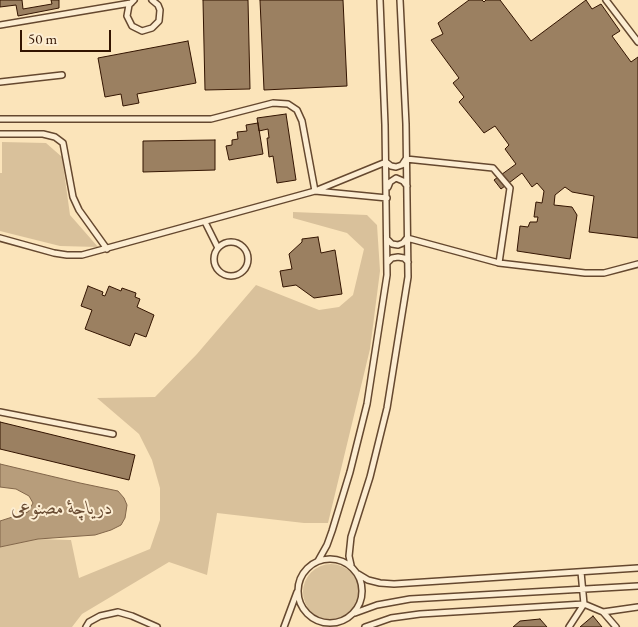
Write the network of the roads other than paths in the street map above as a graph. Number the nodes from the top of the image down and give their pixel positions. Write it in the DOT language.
graph roads {
  1 [pos="152,0"];
  2 [pos="380,0"];
  3 [pos="400,0"];
  4 [pos="606,0"];
  5 [pos="133,1"];
  6 [pos="0,25"];
  7 [pos="638,42"];
  8 [pos="62,75"];
  9 [pos="0,82"];
  10 [pos="0,119"];
  11 [pos="0,134"];
  12 [pos="406,160"];
  13 [pos="386,162"];
  14 [pos="407,187"];
  15 [pos="386,189"];
  16 [pos="314,191"];
  17 [pos="387,198"];
  18 [pos="204,222"];
  19 [pos="0,238"];
  20 [pos="407,238"];
  21 [pos="387,239"];
  22 [pos="218,248"];
  23 [pos="107,249"];
  24 [pos="408,262"];
  25 [pos="387,263"];
  26 [pos="499,263"];
  27 [pos="638,264"];
  28 [pos="0,412"];
  29 [pos="113,434"];
  30 [pos="318,561"];
  31 [pos="350,565"];
  32 [pos="638,568"];
  33 [pos="581,572"];
  34 [pos="358,574"];
  35 [pos="299,586"];
  36 [pos="638,586"];
  37 [pos="582,590"];
  38 [pos="584,604"];
  39 [pos="638,606"];
  40 [pos="603,612"];
  41 [pos="355,613"];
  42 [pos="333,625"];
  43 [pos="86,627"];
  44 [pos="158,627"];
  45 [pos="284,627"];
  46 [pos="365,627"];
  47 [pos="569,627"];
  48 [pos="616,627"];
  1 -- 5 [label="lane"];
  2 -- 13 [label="lane"];
  3 -- 12 [label="lane"];
  4 -- 7 [label="lane"];
  5 -- 6 [label="lane"];
  8 -- 9 [label="lane"];
  10 -- 16 [label="lane"];
  11 -- 23 [label="lane"];
  12 -- 13 [label="lane"];
  12 -- 14 [label="lane"];
  12 -- 26 [label="lane"];
  13 -- 15 [label="lane"];
  13 -- 16 [label="lane"];
  14 -- 15 [label="lane"];
  14 -- 20 [label="lane"];
  15 -- 17 [label="lane"];
  16 -- 17 [label="lane"];
  16 -- 18 [label="lane"];
  17 -- 21 [label="lane"];
  18 -- 22 [label="lane"];
  18 -- 23 [label="lane"];
  19 -- 23 [label="lane"];
  20 -- 21 [label="lane"];
  20 -- 24 [label="lane"];
  20 -- 26 [label="lane"];
  21 -- 25 [label="lane"];
  22 -- 22 [label="lane"];
  24 -- 25 [label="lane"];
  24 -- 31 [label="lane"];
  25 -- 30 [label="lane"];
  26 -- 27 [label="lane"];
  28 -- 29 [label="lane"];
  30 -- 31 [label="lane"];
  30 -- 35 [label="lane"];
  31 -- 34 [label="lane"];
  32 -- 33 [label="lane"];
  33 -- 34 [label="lane"];
  33 -- 37 [label="lane"];
  34 -- 41 [label="lane"];
  35 -- 42 [label="lane"];
  35 -- 45 [label="lane"];
  36 -- 37 [label="lane"];
  37 -- 38 [label="lane"];
  37 -- 41 [label="lane"];
  38 -- 40 [label="lane"];
  38 -- 46 [label="lane"];
  38 -- 47 [label="lane"];
  39 -- 40 [label="lane"];
  40 -- 48 [label="lane"];
  41 -- 42 [label="lane"];
  43 -- 44 [label="lane"];
}
